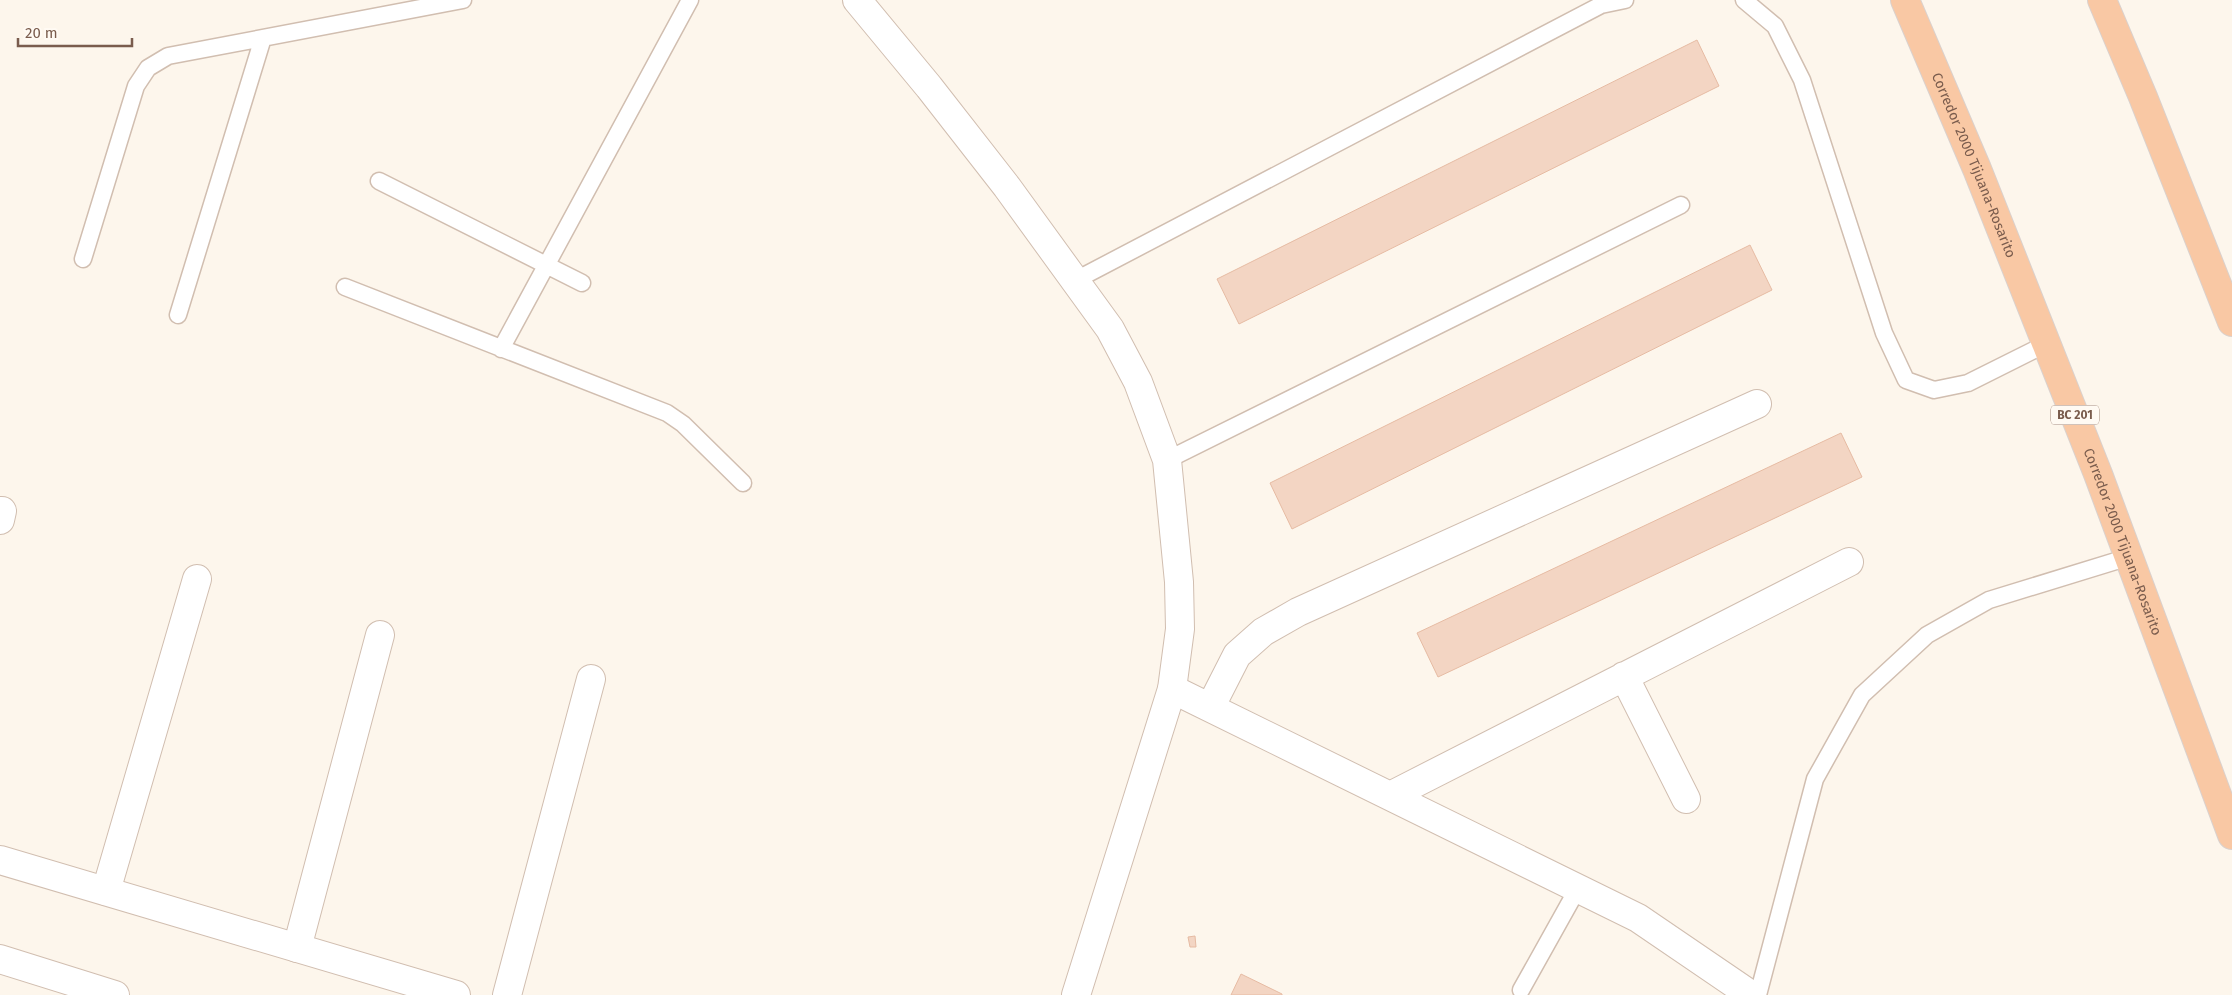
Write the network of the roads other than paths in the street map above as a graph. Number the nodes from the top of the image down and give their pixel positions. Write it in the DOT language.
graph roads {
  1 [pos="464,0"];
  2 [pos="690,0"];
  3 [pos="857,0"];
  4 [pos="1624,0"];
  5 [pos="1744,0"];
  6 [pos="1905,0"];
  7 [pos="2102,0"];
  8 [pos="264,38"];
  9 [pos="379,181"];
  10 [pos="1681,205"];
  11 [pos="83,258"];
  12 [pos="545,265"];
  13 [pos="1074,281"];
  14 [pos="582,283"];
  15 [pos="345,287"];
  16 [pos="178,315"];
  17 [pos="2232,322"];
  18 [pos="2046,344"];
  19 [pos="500,349"];
  20 [pos="1757,404"];
  21 [pos="1167,460"];
  22 [pos="742,483"];
  23 [pos="2129,557"];
  24 [pos="1849,562"];
  25 [pos="197,579"];
  26 [pos="380,635"];
  27 [pos="1624,676"];
  28 [pos="591,679"];
  29 [pos="1172,688"];
  30 [pos="1211,706"];
  31 [pos="1390,796"];
  32 [pos="1686,799"];
  33 [pos="2232,835"];
  34 [pos="0,860"];
  35 [pos="1578,888"];
  36 [pos="106,891"];
  37 [pos="297,948"];
  38 [pos="0,959"];
  39 [pos="1521,990"];
  40 [pos="443,993"];
  41 [pos="115,995"];
  42 [pos="507,995"];
  43 [pos="1076,995"];
  44 [pos="1751,995"];
  45 [pos="1758,995"];
  1 -- 8 [label="lane"];
  2 -- 12 [label="lane"];
  3 -- 13 [label="street"];
  4 -- 13 [label="lane"];
  5 -- 18 [label="lane"];
  6 -- 18 [label="highway, Corredor 2000 Tijuana-Rosarito / BC 201"];
  7 -- 17 [label="highway"];
  8 -- 11 [label="lane"];
  8 -- 16 [label="lane"];
  9 -- 12 [label="lane"];
  10 -- 21 [label="lane"];
  12 -- 14 [label="lane"];
  12 -- 19 [label="lane"];
  13 -- 21 [label="street"];
  15 -- 19 [label="lane"];
  18 -- 23 [label="highway, Corredor 2000 Tijuana-Rosarito / BC 201"];
  19 -- 22 [label="lane"];
  20 -- 30 [label="street"];
  21 -- 29 [label="street"];
  23 -- 33 [label="highway, Corredor 2000 Tijuana-Rosarito / BC 201"];
  23 -- 45 [label="lane"];
  24 -- 27 [label="street"];
  25 -- 36 [label="street"];
  26 -- 37 [label="street"];
  27 -- 31 [label="street"];
  27 -- 32 [label="street"];
  28 -- 42 [label="street"];
  29 -- 30 [label="street"];
  29 -- 43 [label="street"];
  30 -- 31 [label="street"];
  31 -- 35 [label="street"];
  34 -- 36 [label="street"];
  35 -- 39 [label="lane"];
  35 -- 44 [label="street"];
  36 -- 37 [label="street"];
  37 -- 40 [label="street"];
  38 -- 41 [label="street"];
}
